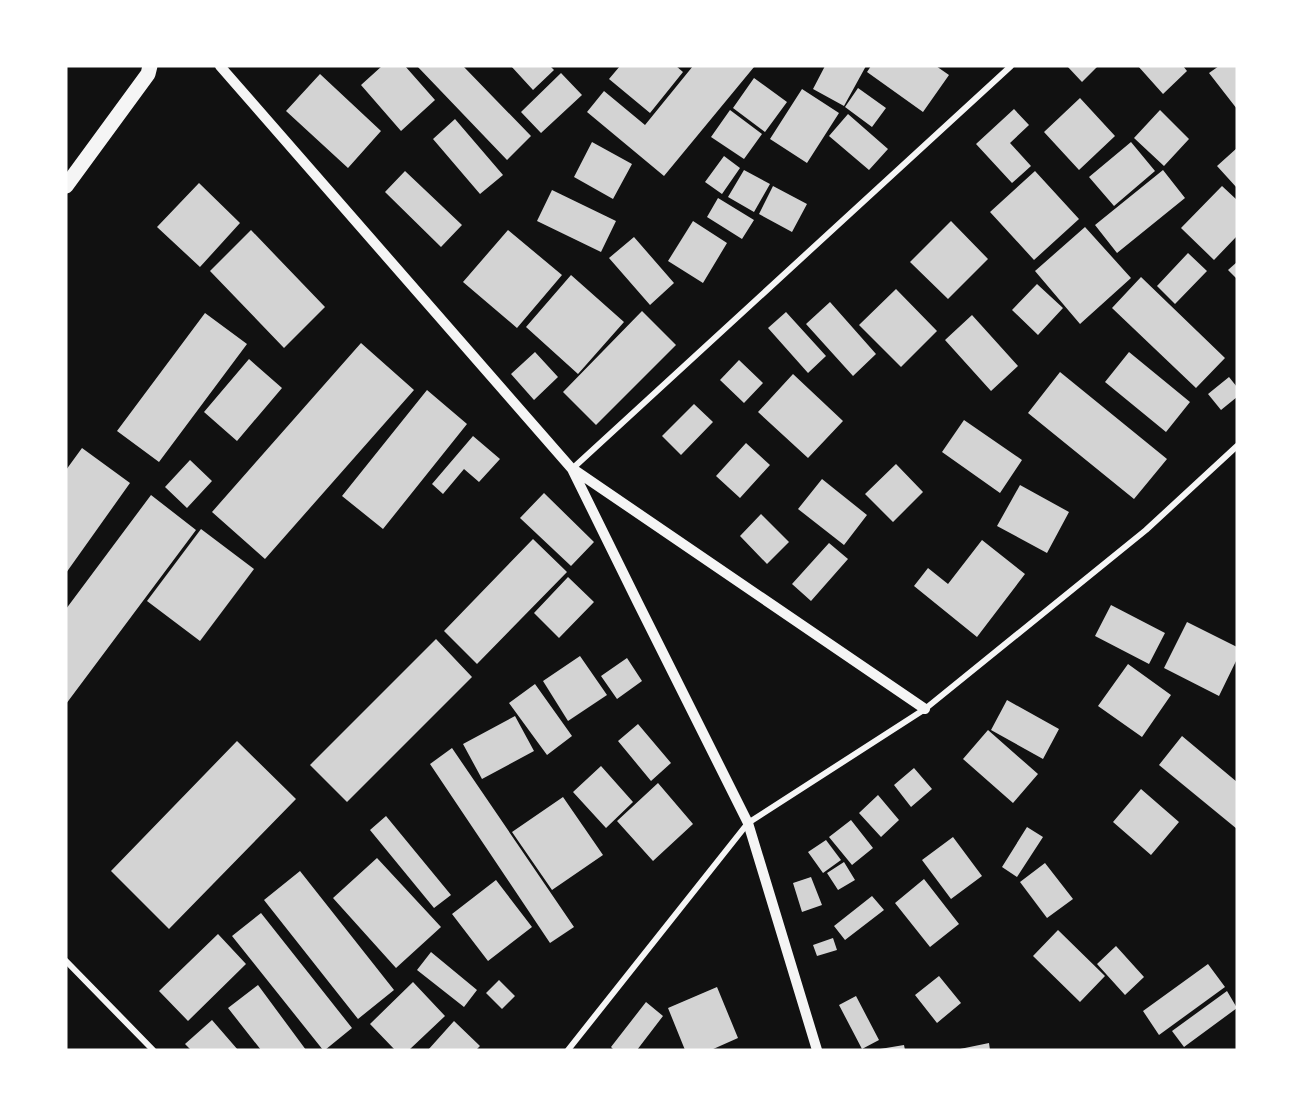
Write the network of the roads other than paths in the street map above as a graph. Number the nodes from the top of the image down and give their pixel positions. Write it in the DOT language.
graph roads {
  1 [pos="163,66"];
  2 [pos="220,66"];
  3 [pos="1011,66"];
  4 [pos="149,70"];
  5 [pos="66,186"];
  6 [pos="1237,446"];
  7 [pos="572,469"];
  8 [pos="925,709"];
  9 [pos="748,823"];
  10 [pos="66,961"];
  11 [pos="153,1050"];
  12 [pos="568,1050"];
  13 [pos="817,1050"];
  1 -- 4 [label="main road"];
  2 -- 7 [label="street"];
  3 -- 7 [label="street"];
  4 -- 5 [label="main road"];
  6 -- 8 [label="street"];
  7 -- 8 [label="street"];
  7 -- 9 [label="street"];
  8 -- 9 [label="street"];
  9 -- 12 [label="street"];
  9 -- 13 [label="street"];
  10 -- 11 [label="street"];
}
